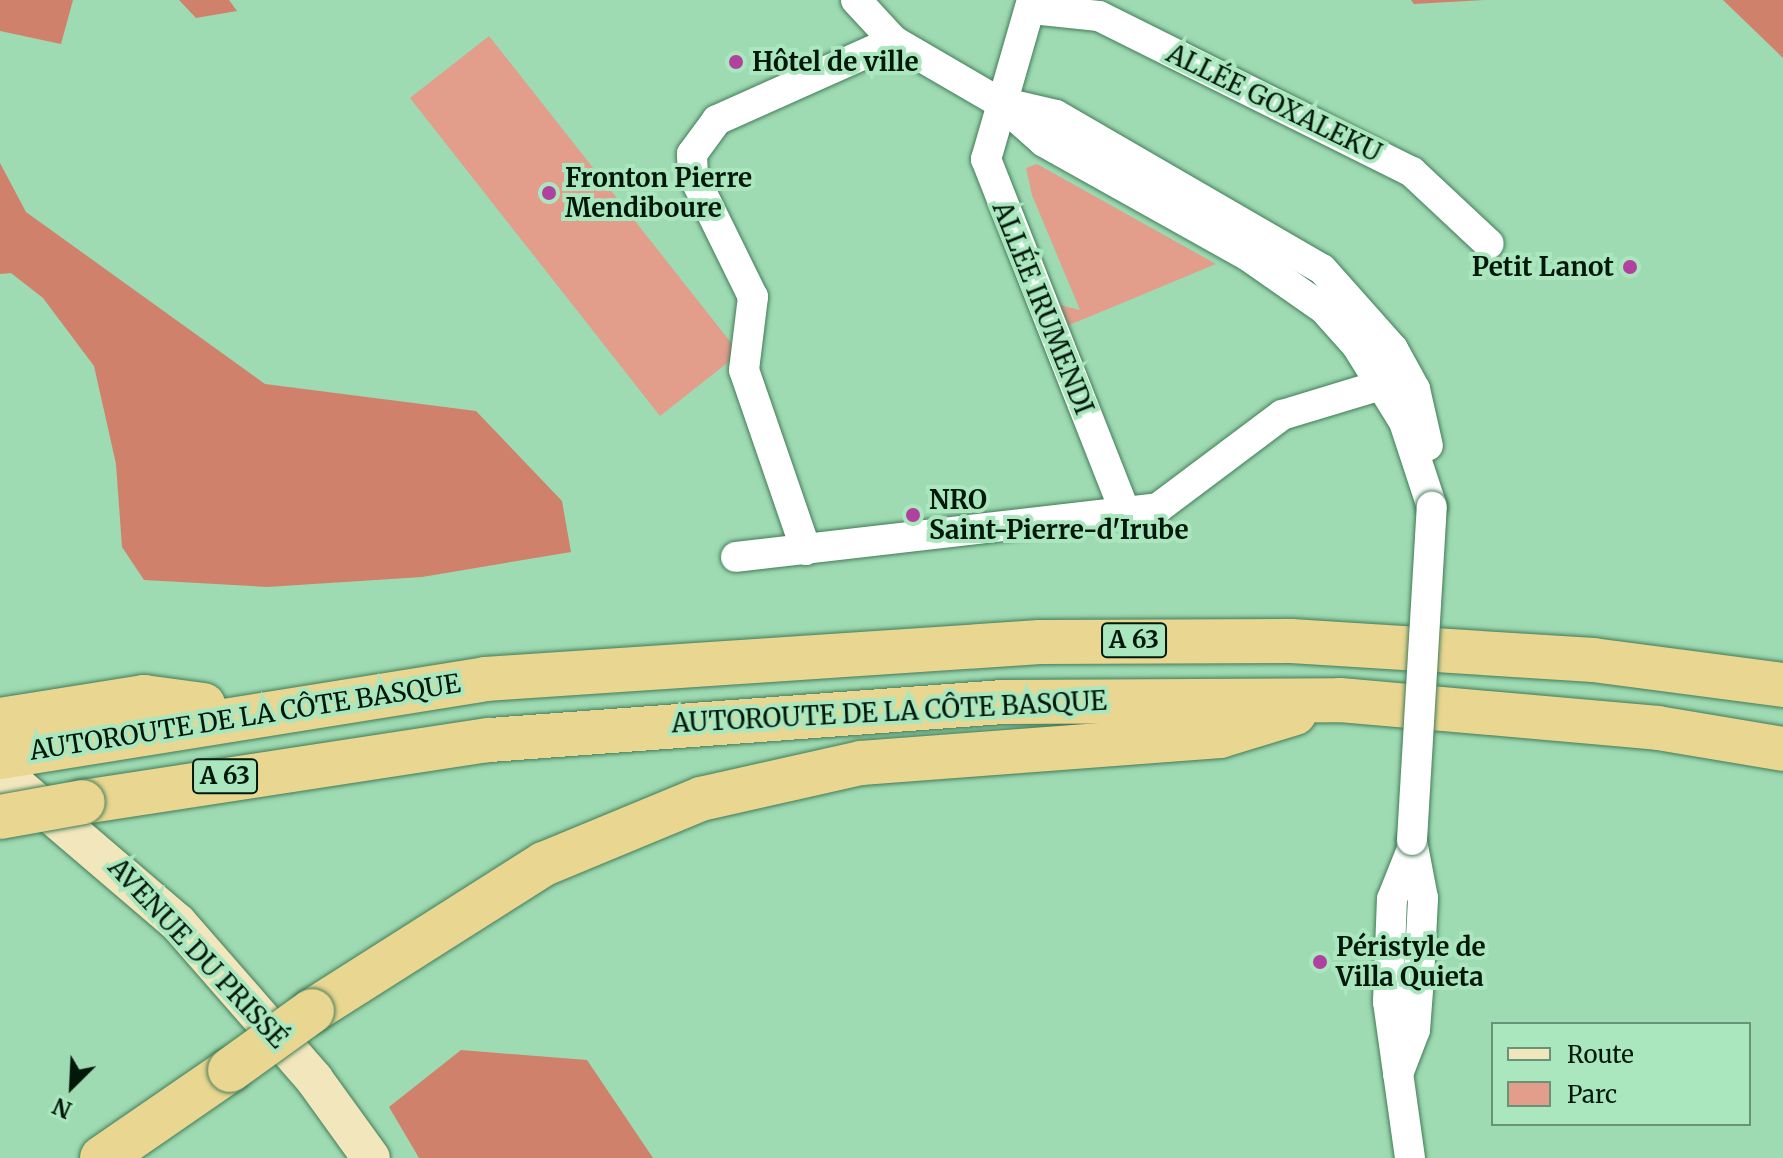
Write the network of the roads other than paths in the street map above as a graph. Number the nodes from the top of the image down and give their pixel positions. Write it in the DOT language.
graph roads {
  1 [pos="856,0"];
  2 [pos="1032,4"];
  3 [pos="894,41"];
  4 [pos="999,102"];
  5 [pos="1489,244"];
  6 [pos="1393,349"];
  7 [pos="1381,385"];
  8 [pos="1429,489"];
  9 [pos="1124,510"];
  10 [pos="806,550"];
  11 [pos="736,557"];
  12 [pos="1783,685"];
  13 [pos="1340,700"];
  14 [pos="1783,749"];
  15 [pos="5,750"];
  16 [pos="0,817"];
  17 [pos="102,1158"];
  18 [pos="371,1158"];
  19 [pos="1410,1158"];
  1 -- 3 [label="street"];
  2 -- 4 [label="street, ALLÉE IRUMENDI"];
  2 -- 5 [label="street, ALLÉE GOXALEKU"];
  3 -- 4 [label="street"];
  3 -- 10 [label="street"];
  4 -- 6 [label="street"];
  4 -- 7 [label="street"];
  4 -- 9 [label="street, ALLÉE IRUMENDI"];
  6 -- 7 [label="street"];
  6 -- 8 [label="street"];
  7 -- 8 [label="street"];
  7 -- 9 [label="street"];
  8 -- 19 [label="street, bridge"];
  9 -- 10 [label="street"];
  10 -- 11 [label="street"];
  12 -- 15 [label="highway, AUTOROUTE DE LA CÔTE BASQUE / A 63"];
  13 -- 14 [label="highway, AUTOROUTE DE LA CÔTE BASQUE / A 63"];
  13 -- 16 [label="highway, AUTOROUTE DE LA CÔTE BASQUE / A 63, bridge"];
  13 -- 17 [label="highway, bridge"];
  15 -- 18 [label="main road, AVENUE DU PRISSÉ"];
}
